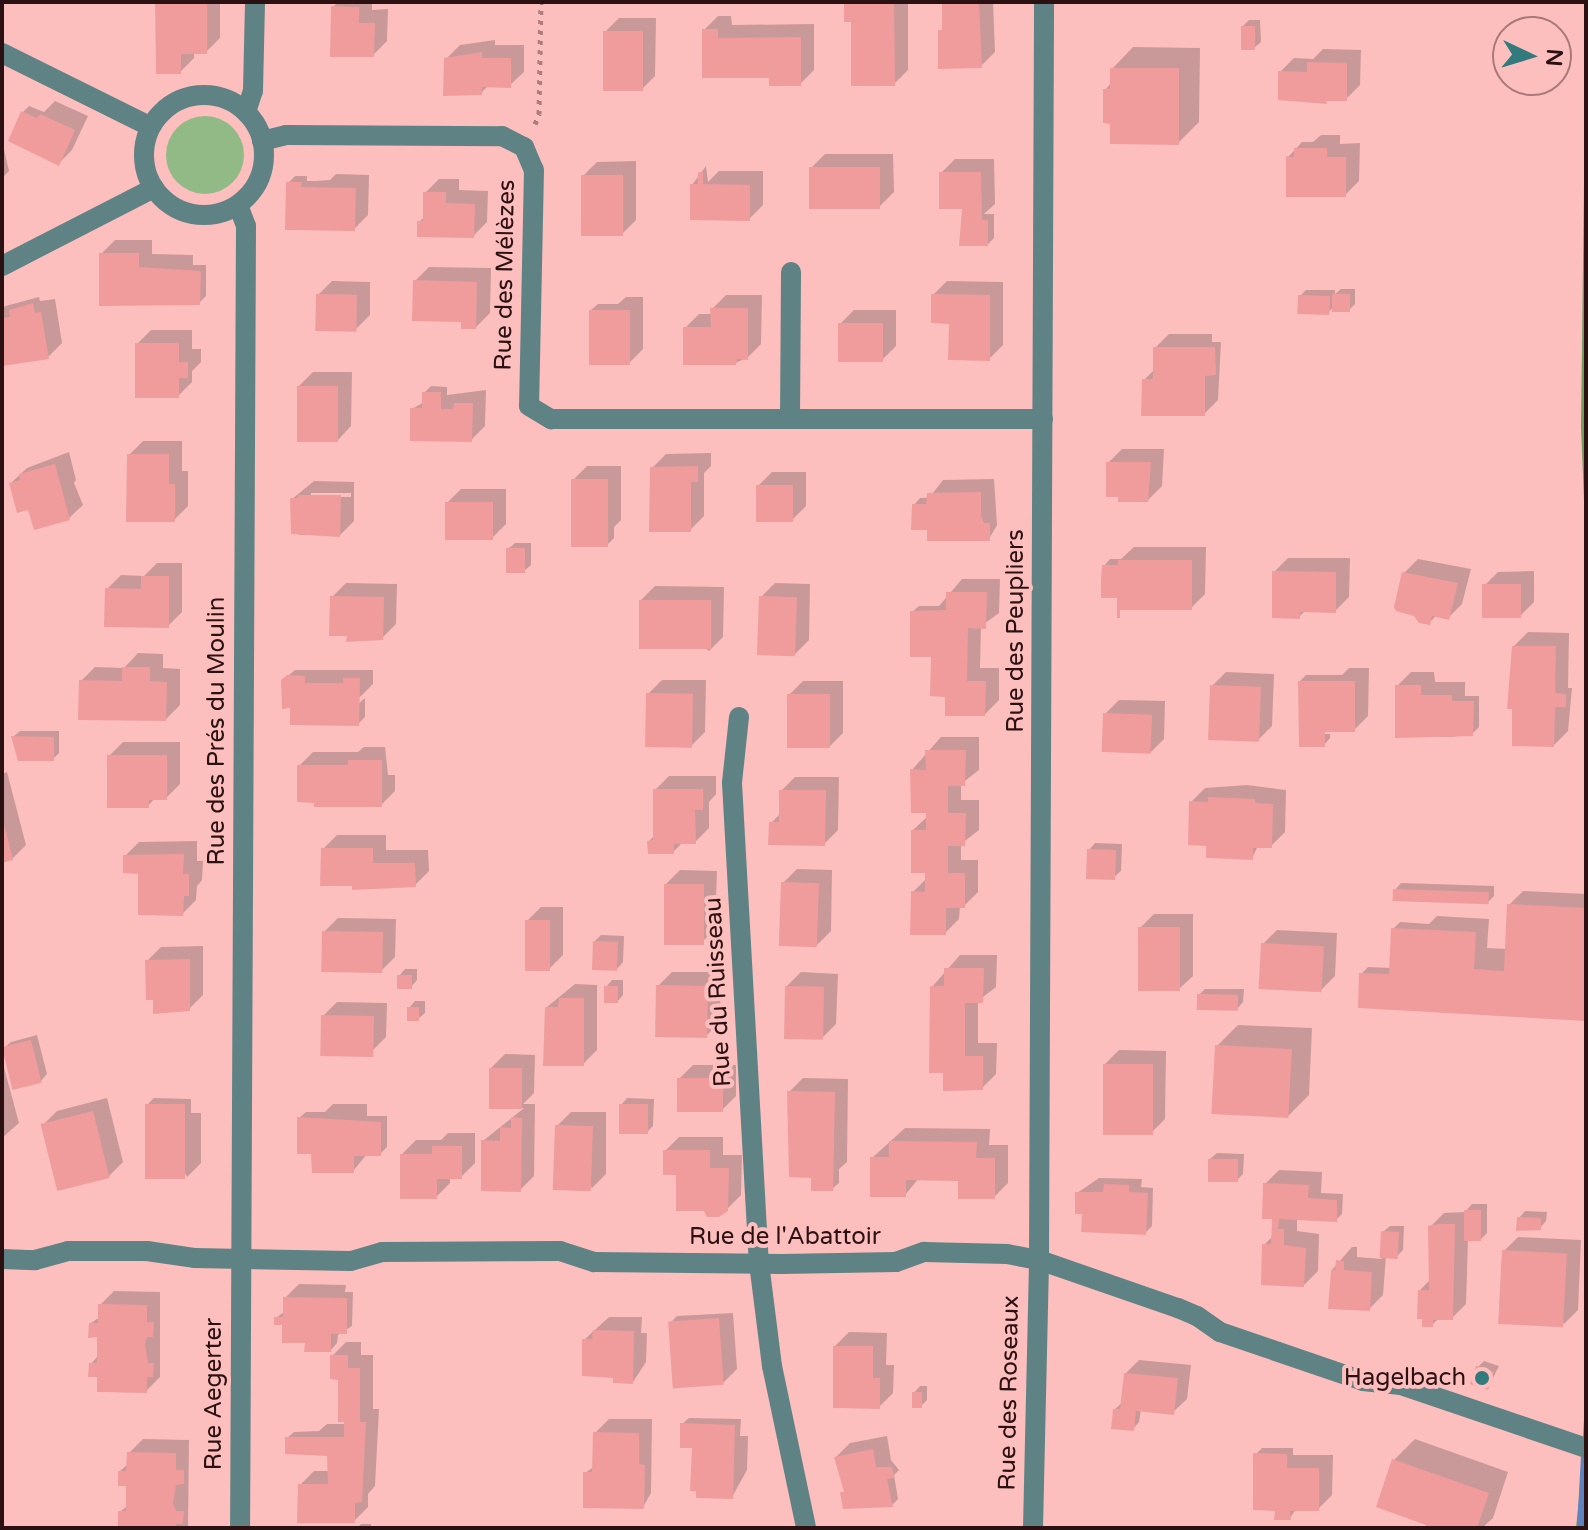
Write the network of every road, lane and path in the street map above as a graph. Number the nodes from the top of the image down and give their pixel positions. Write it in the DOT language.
graph roads {
  1 [pos="255,2"];
  2 [pos="541,2"];
  3 [pos="1044,2"];
  4 [pos="2,53"];
  5 [pos="246,112"];
  6 [pos="151,127"];
  7 [pos="262,141"];
  8 [pos="524,147"];
  9 [pos="154,188"];
  10 [pos="238,205"];
  11 [pos="2,266"];
  12 [pos="791,272"];
  13 [pos="790,418"];
  14 [pos="1043,419"];
  15 [pos="739,717"];
  16 [pos="2,1259"];
  17 [pos="239,1259"];
  18 [pos="1039,1260"];
  19 [pos="759,1263"];
  20 [pos="1586,1448"];
  21 [pos="240,1528"];
  22 [pos="806,1528"];
  23 [pos="1033,1528"];
  1 -- 5 [label="street"];
  2 -- 8 [label="path"];
  3 -- 14 [label="street, Rue des Peupliers"];
  4 -- 6 [label="street"];
  5 -- 6 [label="street"];
  5 -- 7 [label="street"];
  6 -- 9 [label="street"];
  7 -- 8 [label="street, Rue des Mélèzes"];
  7 -- 10 [label="street"];
  8 -- 13 [label="street, Rue des Mélèzes"];
  9 -- 10 [label="street"];
  9 -- 11 [label="street"];
  10 -- 17 [label="street, Rue des Prés du Moulin"];
  12 -- 13 [label="street"];
  13 -- 14 [label="street, Rue des Mélèzes"];
  14 -- 18 [label="street, Rue des Peupliers"];
  15 -- 19 [label="street, Rue du Ruisseau"];
  16 -- 17 [label="street, Rue de l'Abattoir"];
  17 -- 19 [label="street, Rue de l'Abattoir"];
  17 -- 21 [label="street, Rue Aegerter"];
  18 -- 19 [label="street, Rue de l'Abattoir"];
  18 -- 20 [label="street, Rue de l'Abattoir"];
  18 -- 23 [label="street, Rue des Roseaux"];
  19 -- 22 [label="street, Rue du Ruisseau"];
}
